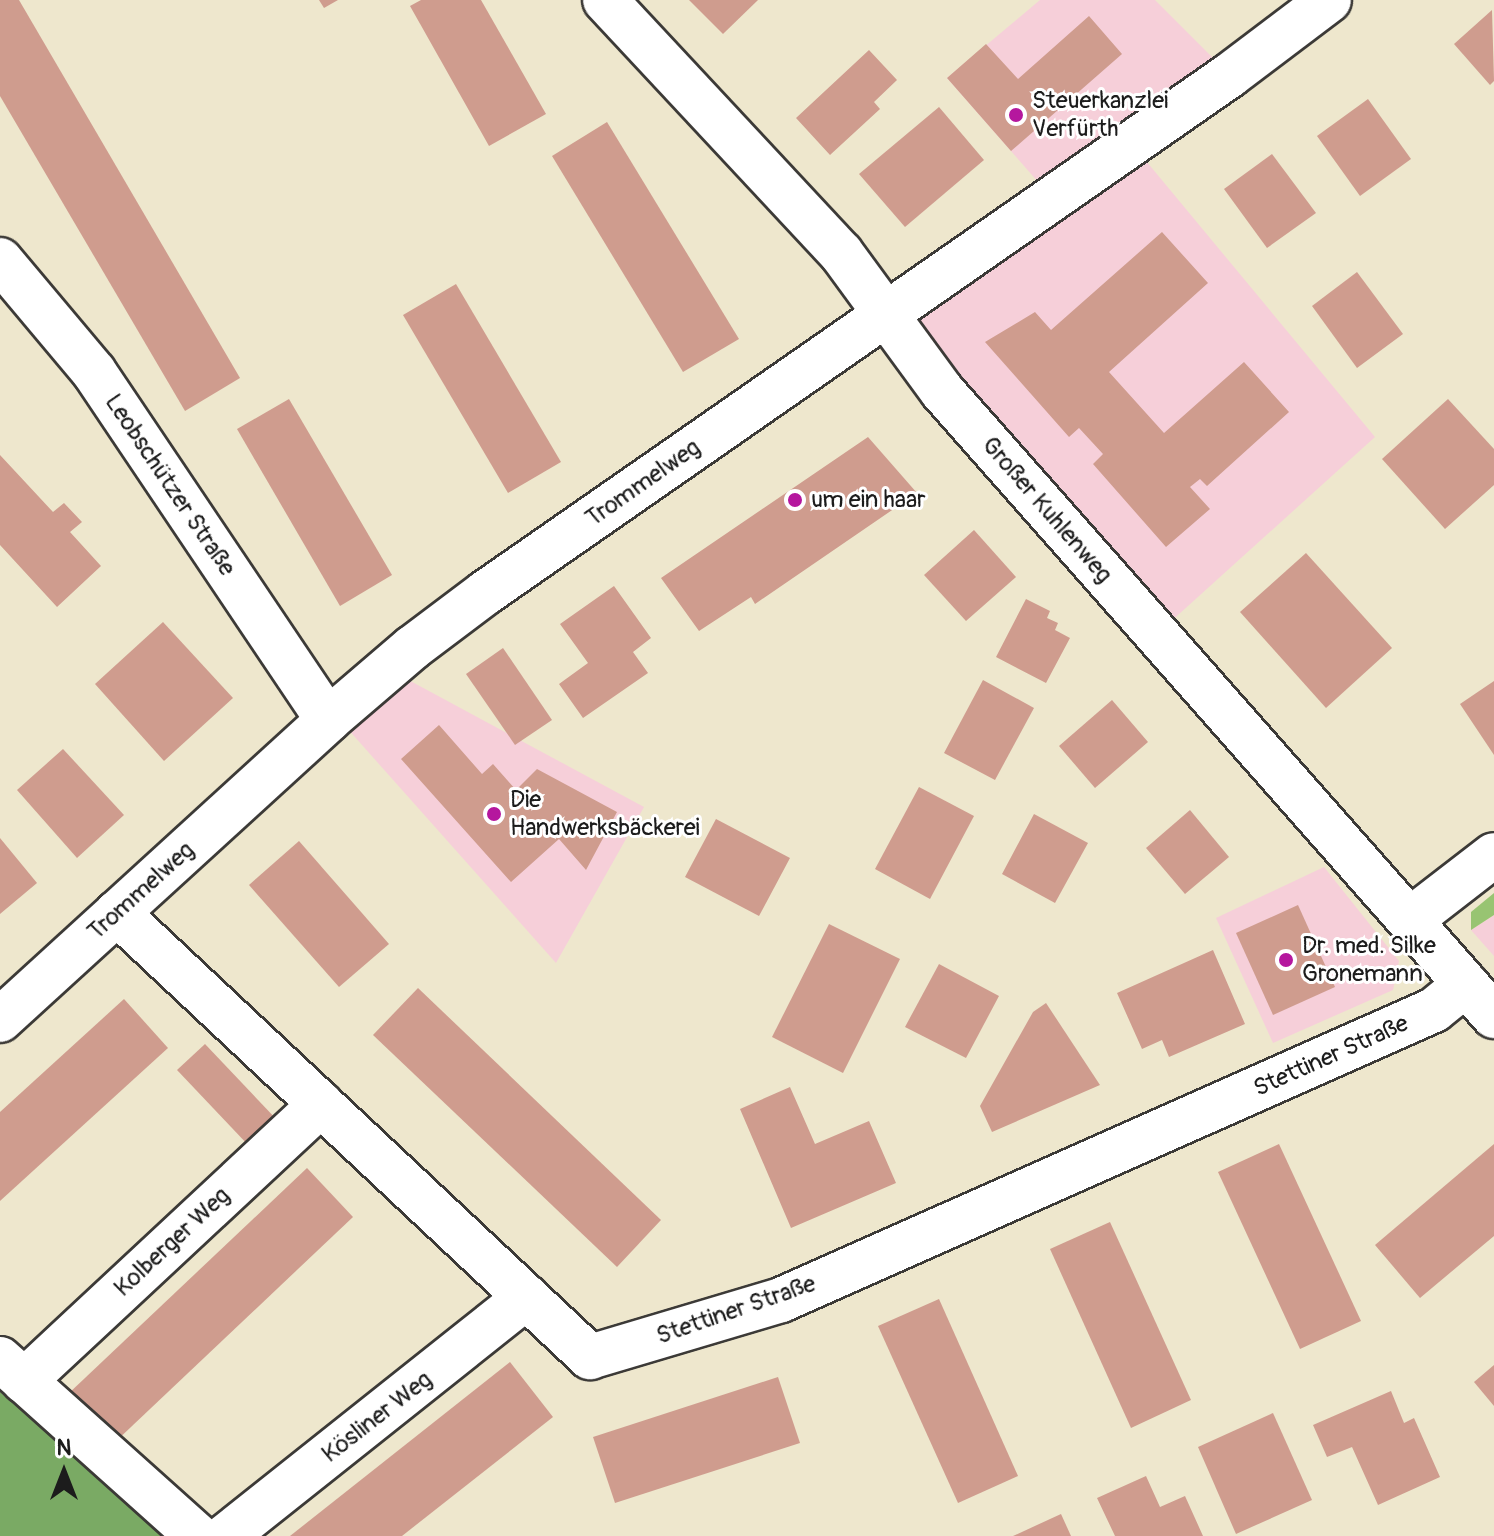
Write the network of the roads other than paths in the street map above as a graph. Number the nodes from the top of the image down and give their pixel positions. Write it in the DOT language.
graph roads {
  1 [pos="605,0"];
  2 [pos="1329,0"];
  3 [pos="0,260"];
  4 [pos="886,314"];
  5 [pos="328,720"];
  6 [pos="1494,855"];
  7 [pos="117,913"];
  8 [pos="1410,920"];
  9 [pos="1480,1000"];
  10 [pos="0,1020"];
  11 [pos="321,1104"];
  12 [pos="527,1297"];
  13 [pos="12,1370"];
  14 [pos="197,1536"];
  15 [pos="226,1536"];
  1 -- 4 [label="street, Großer Kuhlenweg"];
  2 -- 4 [label="street, Trommelweg"];
  3 -- 5 [label="street, Leobschützer Straße"];
  4 -- 5 [label="street, Trommelweg"];
  4 -- 8 [label="street, Großer Kuhlenweg"];
  5 -- 7 [label="street, Trommelweg"];
  6 -- 8 [label="street"];
  7 -- 10 [label="street, Trommelweg"];
  7 -- 11 [label="street, Stettiner Straße"];
  8 -- 9 [label="street, Großer Kuhlenweg"];
  9 -- 12 [label="street, Stettiner Straße"];
  11 -- 12 [label="street, Stettiner Straße"];
  11 -- 13 [label="street, Kolberger Weg"];
  12 -- 15 [label="street, Kösliner Weg"];
  13 -- 14 [label="street"];
}
